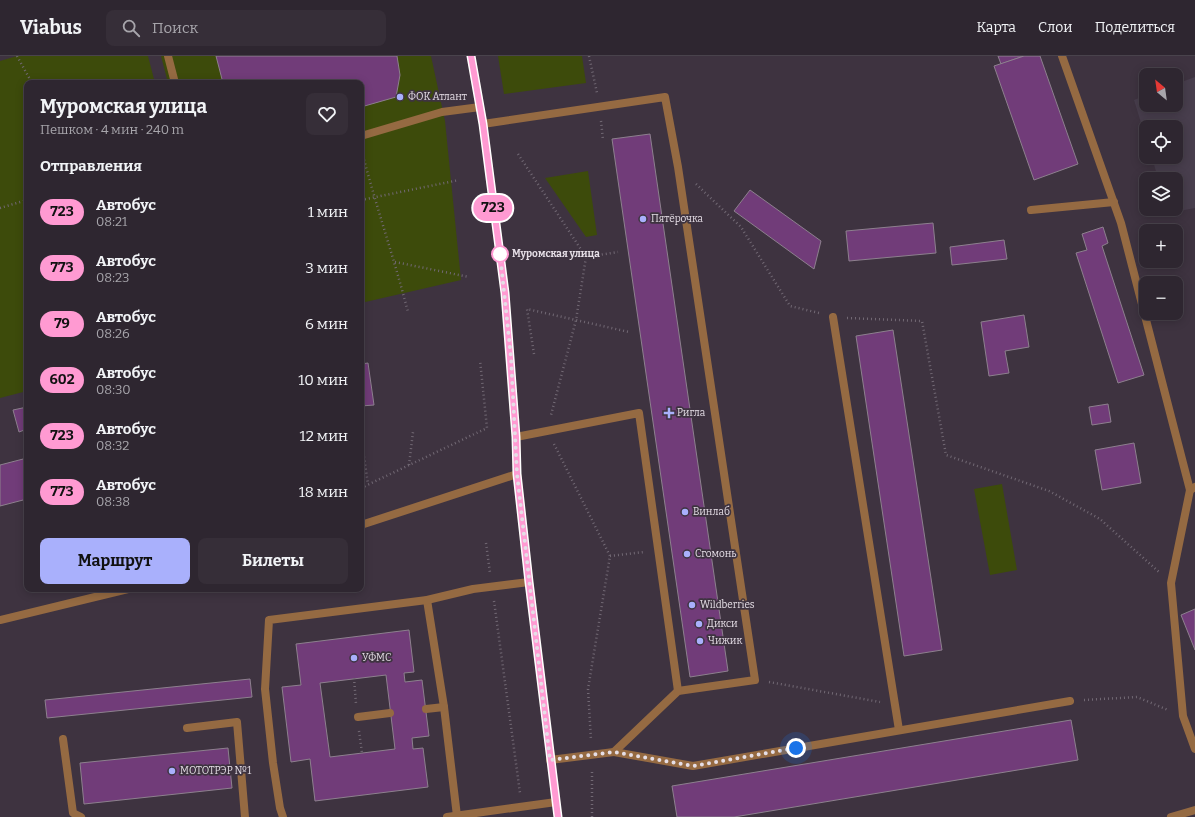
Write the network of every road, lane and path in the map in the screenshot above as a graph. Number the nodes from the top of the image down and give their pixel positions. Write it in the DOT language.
graph roads {
  1 [pos="17,56"];
  2 [pos="168,56"];
  3 [pos="471,56"];
  4 [pos="589,56"];
  5 [pos="1062,56"];
  6 [pos="30,80"];
  7 [pos="175,80"];
  8 [pos="600,106"];
  9 [pos="480,107"];
  10 [pos="483,124"];
  11 [pos="364,135"];
  12 [pos="364,160"];
  13 [pos="678,167"];
  14 [pos="459,180"];
  15 [pos="373,197"];
  16 [pos="364,199"];
  17 [pos="24,201"];
  18 [pos="1114,202"];
  19 [pos="0,208"];
  20 [pos="1031,210"];
  21 [pos="618,252"];
  22 [pos="586,257"];
  23 [pos="395,262"];
  24 [pos="469,277"];
  25 [pos="408,312"];
  26 [pos="833,317"];
  27 [pos="629,332"];
  28 [pos="534,354"];
  29 [pos="480,360"];
  30 [pos="413,432"];
  31 [pos="516,437"];
  32 [pos="364,457"];
  33 [pos="409,465"];
  34 [pos="517,474"];
  35 [pos="368,484"];
  36 [pos="364,486"];
  37 [pos="1193,488"];
  38 [pos="364,524"];
  39 [pos="486,543"];
  40 [pos="658,550"];
  41 [pos="610,556"];
  42 [pos="529,582"];
  43 [pos="1171,582"];
  44 [pos="492,587"];
  45 [pos="116,592"];
  46 [pos="427,600"];
  47 [pos="0,620"];
  48 [pos="755,680"];
  49 [pos="678,691"];
  50 [pos="1070,700"];
  51 [pos="896,705"];
  52 [pos="444,707"];
  53 [pos="426,709"];
  54 [pos="390,713"];
  55 [pos="1183,716"];
  56 [pos="358,717"];
  57 [pos="187,728"];
  58 [pos="899,730"];
  59 [pos="63,739"];
  60 [pos="1195,749"];
  61 [pos="614,752"];
  62 [pos="550,760"];
  63 [pos="520,794"];
  64 [pos="556,802"];
  65 [pos="1195,810"];
  66 [pos="457,816"];
  67 [pos="81,817"];
  68 [pos="245,817"];
  69 [pos="283,817"];
  70 [pos="447,817"];
  71 [pos="558,817"];
  72 [pos="1171,817"];
  1 -- 6 [label="path"];
  2 -- 7 [label="street"];
  3 -- 9 [label="street"];
  4 -- 8 [label="path"];
  5 -- 18 [label="street"];
  8 -- 10 [label="street"];
  8 -- 13 [label="street"];
  9 -- 10 [label="street"];
  9 -- 11 [label="street"];
  10 -- 31 [label="street"];
  12 -- 15 [label="path"];
  13 -- 26 [label="path"];
  13 -- 48 [label="street"];
  14 -- 15 [label="path"];
  15 -- 16 [label="path"];
  15 -- 23 [label="path"];
  17 -- 19 [label="path"];
  18 -- 20 [label="street"];
  18 -- 37 [label="street"];
  21 -- 22 [label="path"];
  23 -- 24 [label="path"];
  23 -- 25 [label="path"];
  26 -- 43 [label="path"];
  26 -- 51 [label="street"];
  27 -- 28 [label="path"];
  29 -- 33 [label="path"];
  30 -- 33 [label="path"];
  31 -- 34 [label="street"];
  31 -- 40 [label="street"];
  32 -- 35 [label="path"];
  33 -- 35 [label="path"];
  34 -- 38 [label="street"];
  34 -- 42 [label="street"];
  35 -- 36 [label="path"];
  37 -- 43 [label="street"];
  39 -- 44 [label="path"];
  40 -- 41 [label="path"];
  40 -- 49 [label="street"];
  42 -- 44 [label="street"];
  42 -- 62 [label="street"];
  43 -- 55 [label="street"];
  44 -- 46 [label="street"];
  44 -- 63 [label="path"];
  45 -- 47 [label="street"];
  46 -- 52 [label="street"];
  46 -- 69 [label="street"];
  48 -- 49 [label="street"];
  48 -- 51 [label="path"];
  49 -- 61 [label="street"];
  50 -- 55 [label="path"];
  50 -- 58 [label="street"];
  51 -- 58 [label="street"];
  52 -- 53 [label="street"];
  52 -- 66 [label="street"];
  54 -- 56 [label="street"];
  55 -- 60 [label="street"];
  57 -- 68 [label="street"];
  58 -- 61 [label="street"];
  59 -- 67 [label="street"];
  61 -- 62 [label="street"];
  62 -- 64 [label="street"];
  64 -- 66 [label="street"];
  64 -- 71 [label="street"];
  65 -- 72 [label="street"];
  66 -- 70 [label="street"];
}
